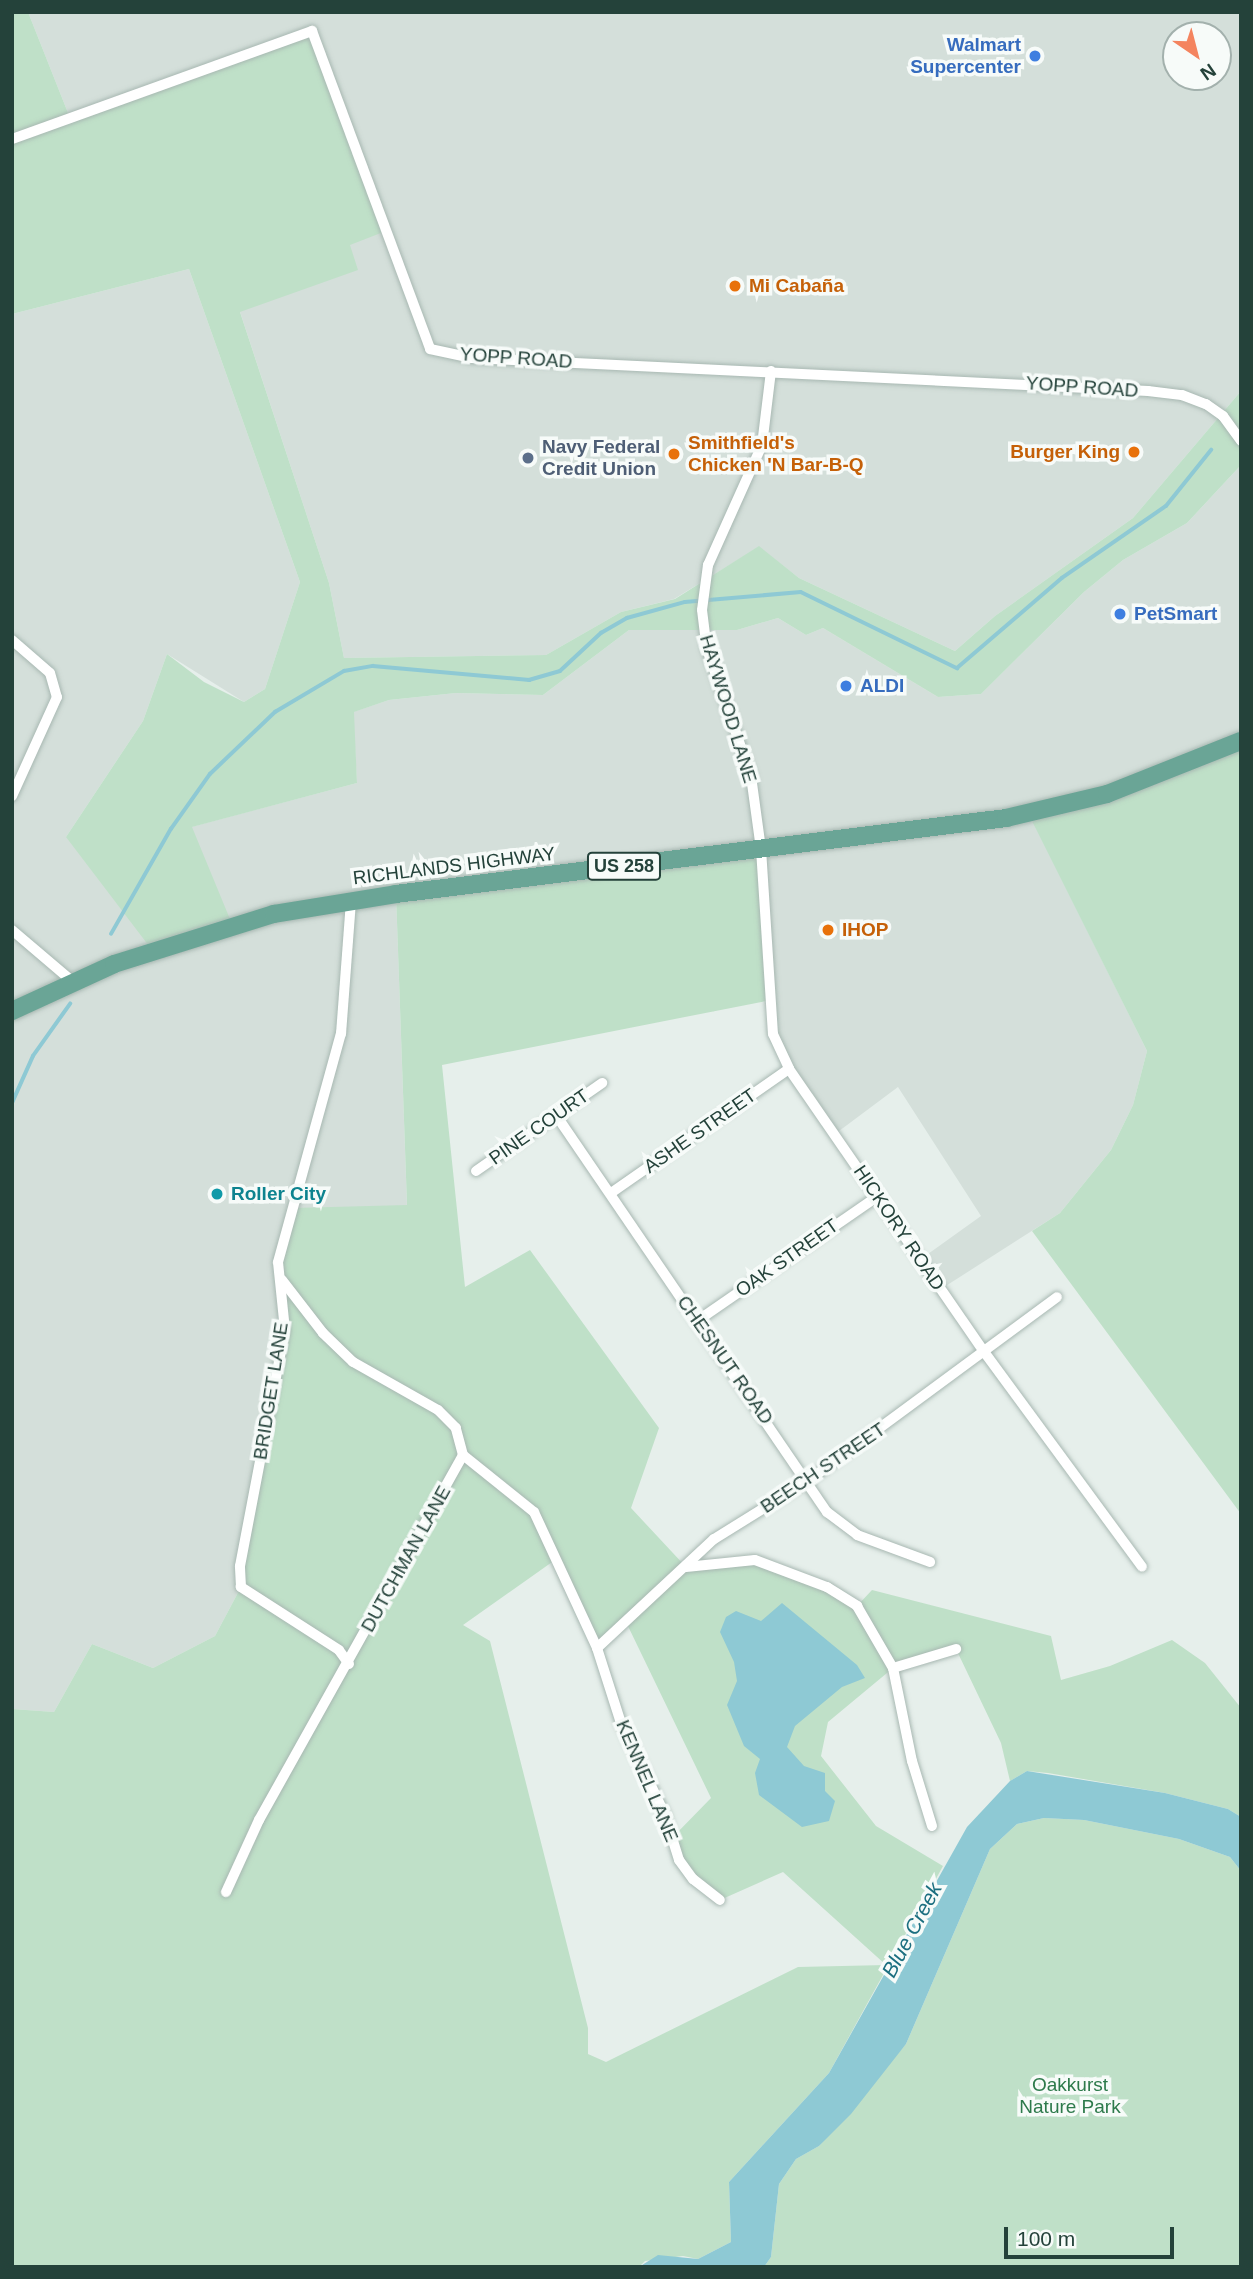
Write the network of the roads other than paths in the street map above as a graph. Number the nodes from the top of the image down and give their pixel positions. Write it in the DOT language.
graph roads {
  1 [pos="12,139"];
  2 [pos="771,371"];
  3 [pos="1241,441"];
  4 [pos="12,640"];
  5 [pos="1241,741"];
  6 [pos="12,796"];
  7 [pos="761,849"];
  8 [pos="351,900"];
  9 [pos="12,930"];
  10 [pos="73,982"];
  11 [pos="12,1012"];
  12 [pos="789,1069"];
  13 [pos="602,1083"];
  14 [pos="556,1115"];
  15 [pos="476,1171"];
  16 [pos="611,1193"];
  17 [pos="878,1196"];
  18 [pos="282,1280"];
  19 [pos="1057,1297"];
  20 [pos="697,1321"];
  21 [pos="985,1353"];
  22 [pos="463,1455"];
  23 [pos="809,1480"];
  24 [pos="930,1562"];
  25 [pos="686,1567"];
  26 [pos="1142,1567"];
  27 [pos="597,1648"];
  28 [pos="956,1649"];
  29 [pos="349,1664"];
  30 [pos="893,1668"];
  31 [pos="932,1826"];
  32 [pos="226,1892"];
  33 [pos="720,1900"];
  1 -- 2 [label="street, YOPP ROAD"];
  2 -- 3 [label="street, YOPP ROAD"];
  2 -- 7 [label="street, HAYWOOD LANE"];
  4 -- 6 [label="street"];
  5 -- 7 [label="main road, RICHLANDS HIGHWAY / US 258"];
  7 -- 8 [label="main road, RICHLANDS HIGHWAY / US 258"];
  7 -- 12 [label="street, HICKORY ROAD"];
  8 -- 10 [label="main road, RICHLANDS HIGHWAY / US 258"];
  8 -- 18 [label="street, BRIDGET LANE"];
  9 -- 10 [label="street"];
  10 -- 11 [label="main road, RICHLANDS HIGHWAY / US 258"];
  12 -- 16 [label="street, ASHE STREET"];
  12 -- 17 [label="street, HICKORY ROAD"];
  13 -- 14 [label="street, PINE COURT"];
  14 -- 15 [label="street, PINE COURT"];
  14 -- 16 [label="street, CHESNUT ROAD"];
  16 -- 20 [label="street, CHESNUT ROAD"];
  17 -- 20 [label="street, OAK STREET"];
  17 -- 21 [label="street, HICKORY ROAD"];
  18 -- 22 [label="street"];
  18 -- 29 [label="street, BRIDGET LANE"];
  19 -- 21 [label="street, BEECH STREET"];
  20 -- 23 [label="street, CHESNUT ROAD"];
  21 -- 23 [label="street, BEECH STREET"];
  21 -- 26 [label="street, HICKORY ROAD"];
  22 -- 27 [label="street, KENNEL LANE"];
  22 -- 29 [label="street, DUTCHMAN LANE"];
  23 -- 24 [label="street, CHESNUT ROAD"];
  23 -- 25 [label="street, BEECH STREET"];
  25 -- 27 [label="street, BEECH STREET"];
  25 -- 30 [label="street"];
  27 -- 33 [label="street, KENNEL LANE"];
  28 -- 30 [label="street"];
  29 -- 32 [label="street, DUTCHMAN LANE"];
  30 -- 31 [label="street"];
}
